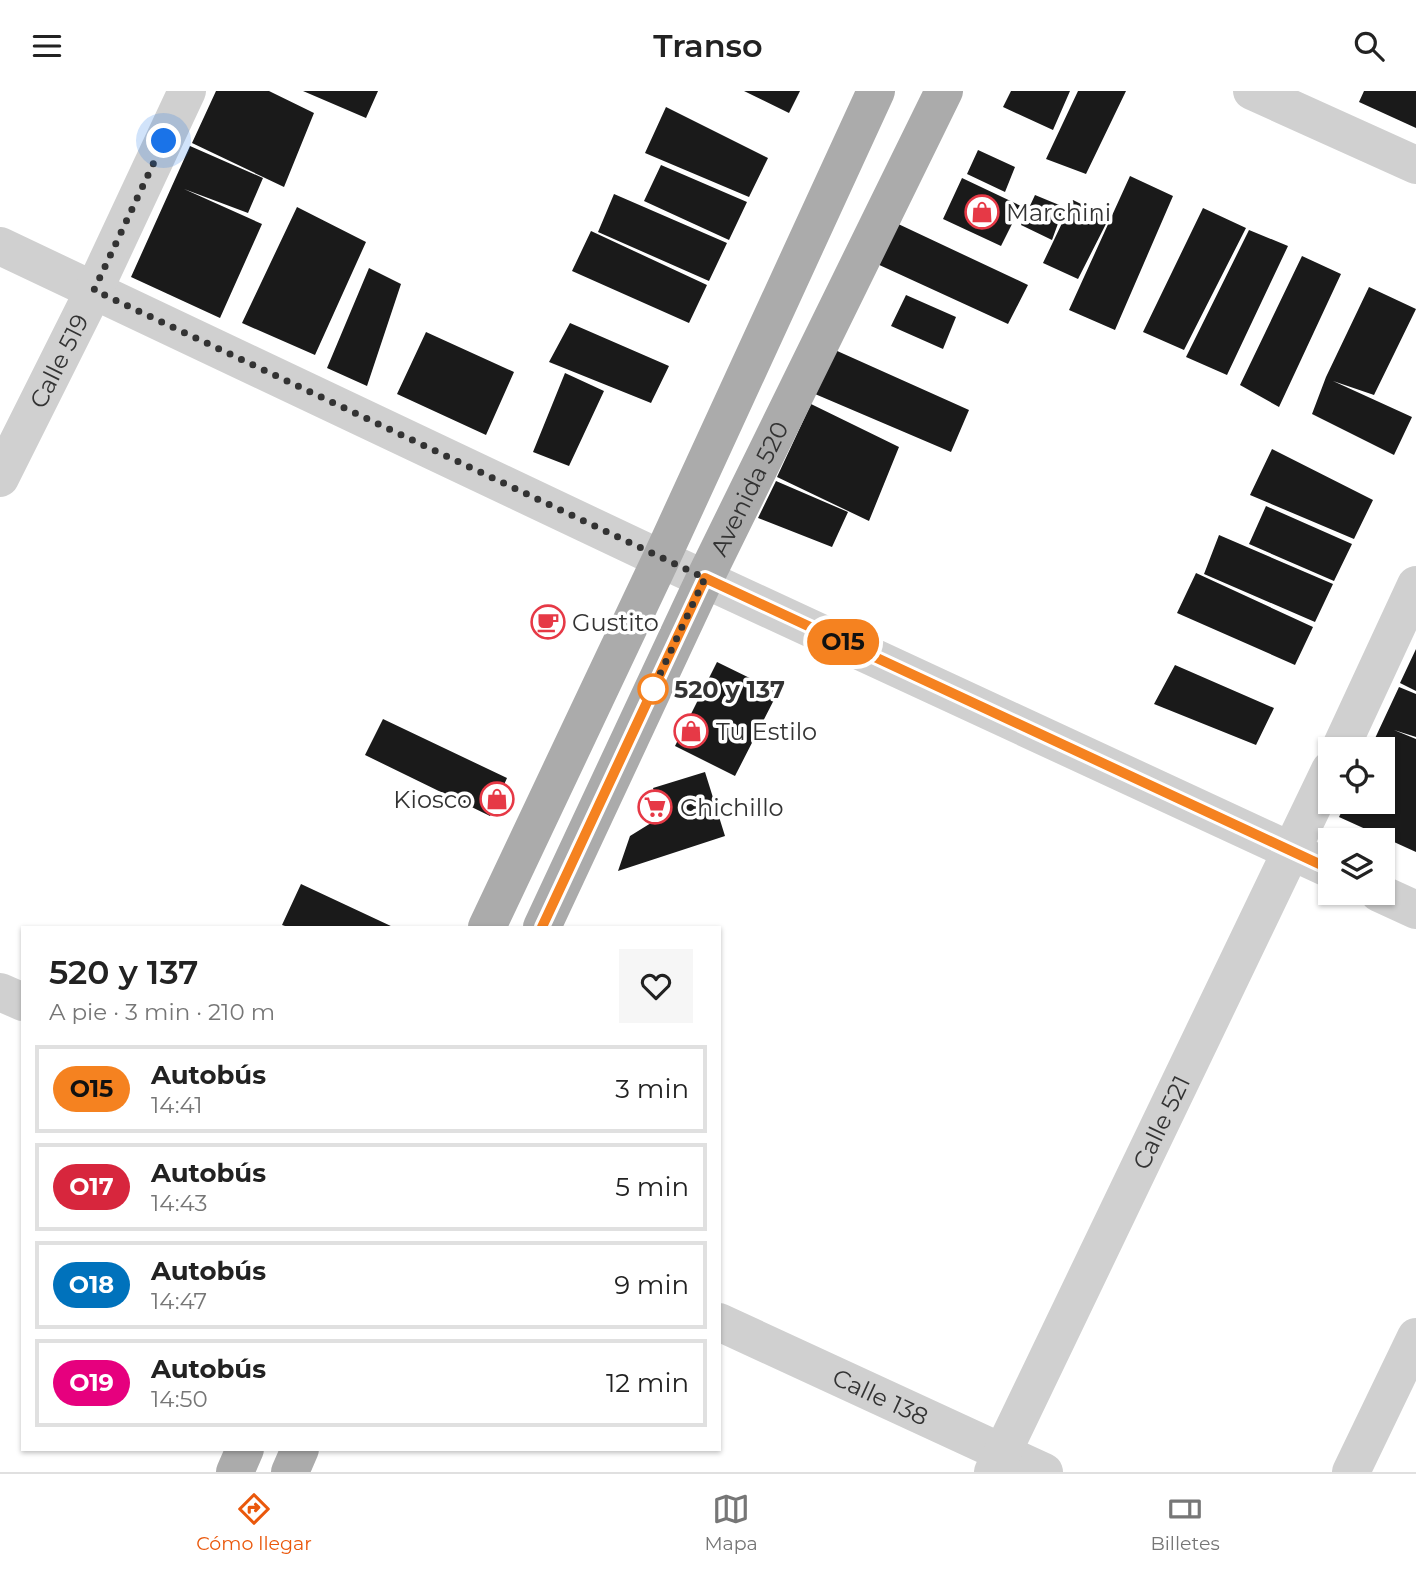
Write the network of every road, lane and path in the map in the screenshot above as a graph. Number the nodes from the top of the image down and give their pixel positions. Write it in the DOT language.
graph roads {
  1 [pos="187,91"];
  2 [pos="876,91"];
  3 [pos="944,91"];
  4 [pos="1252,91"];
  5 [pos="1416,165"];
  6 [pos="0,246"];
  7 [pos="94,290"];
  8 [pos="0,478"];
  9 [pos="661,559"];
  10 [pos="705,578"];
  11 [pos="1416,585"];
  12 [pos="1346,737"];
  13 [pos="1318,796"];
  14 [pos="1293,851"];
  15 [pos="1318,863"];
  16 [pos="1395,901"];
  17 [pos="1416,911"];
  18 [pos="486,926"];
  19 [pos="542,926"];
  20 [pos="0,992"];
  21 [pos="21,1001"];
  22 [pos="721,1323"];
  23 [pos="1416,1337"];
  24 [pos="245,1451"];
  25 [pos="299,1451"];
  26 [pos="997,1462"];
  27 [pos="235,1472"];
  28 [pos="290,1472"];
  29 [pos="1044,1472"];
  30 [pos="1351,1472"];
  1 -- 7 [label="street, Calle 519"];
  2 -- 9 [label="main road, Avenida 520"];
  3 -- 10 [label="main road, Avenida 520"];
  4 -- 5 [label="street"];
  6 -- 7 [label="street"];
  7 -- 8 [label="street, Calle 519"];
  7 -- 9 [label="street"];
  9 -- 10 [label="street"];
  9 -- 18 [label="main road, Avenida 520"];
  10 -- 14 [label="street"];
  10 -- 19 [label="main road, Avenida 520"];
  11 -- 12 [label="street"];
  13 -- 14 [label="street, Calle 521"];
  14 -- 15 [label="street"];
  14 -- 26 [label="street, Calle 521"];
  16 -- 17 [label="street"];
  20 -- 21 [label="street"];
  22 -- 26 [label="street, Calle 138"];
  23 -- 30 [label="street"];
  24 -- 27 [label="main road"];
  25 -- 28 [label="main road"];
  26 -- 29 [label="street, Calle 138"];
}
